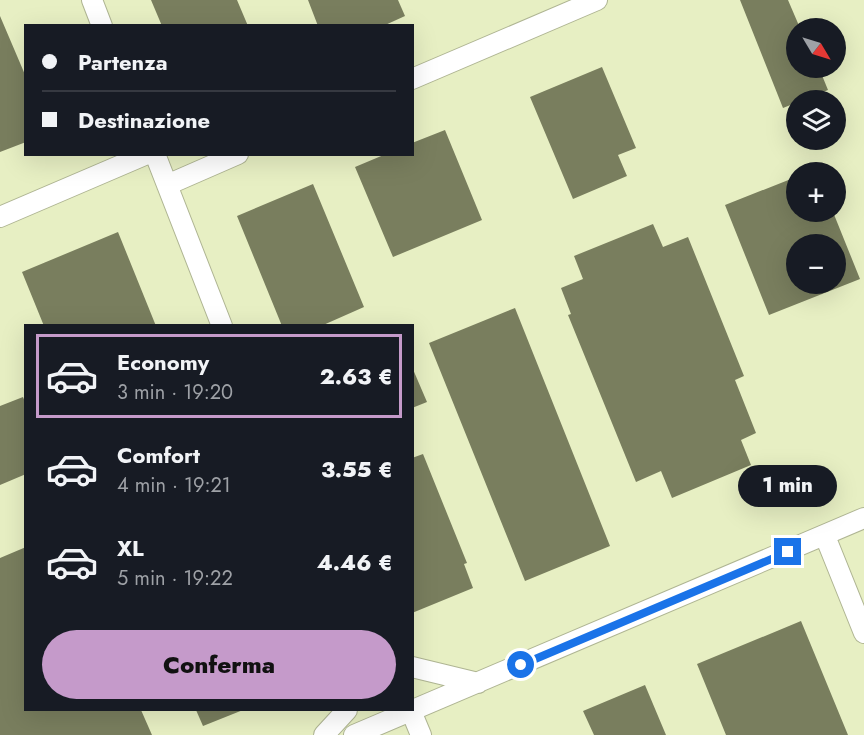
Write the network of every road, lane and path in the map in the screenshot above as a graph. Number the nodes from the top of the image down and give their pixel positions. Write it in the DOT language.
graph roads {
  1 [pos="92,0"];
  2 [pos="597,0"];
  3 [pos="101,24"];
  4 [pos="414,78"];
  5 [pos="142,156"];
  6 [pos="155,156"];
  7 [pos="233,156"];
  8 [pos="167,185"];
  9 [pos="0,217"];
  10 [pos="221,324"];
  11 [pos="864,518"];
  12 [pos="825,536"];
  13 [pos="864,633"];
  14 [pos="414,667"];
  15 [pos="478,683"];
  16 [pos="414,710"];
  17 [pos="346,711"];
  18 [pos="411,711"];
  19 [pos="388,713"];
  20 [pos="324,735"];
  21 [pos="354,735"];
  22 [pos="421,735"];
  1 -- 3 [label="street"];
  2 -- 4 [label="street"];
  5 -- 9 [label="street"];
  6 -- 8 [label="street"];
  7 -- 8 [label="street"];
  8 -- 10 [label="street"];
  11 -- 12 [label="street"];
  12 -- 13 [label="street"];
  12 -- 15 [label="street"];
  14 -- 15 [label="street"];
  15 -- 16 [label="street"];
  17 -- 20 [label="street"];
  18 -- 19 [label="street"];
  18 -- 22 [label="street"];
  19 -- 21 [label="street"];
}
